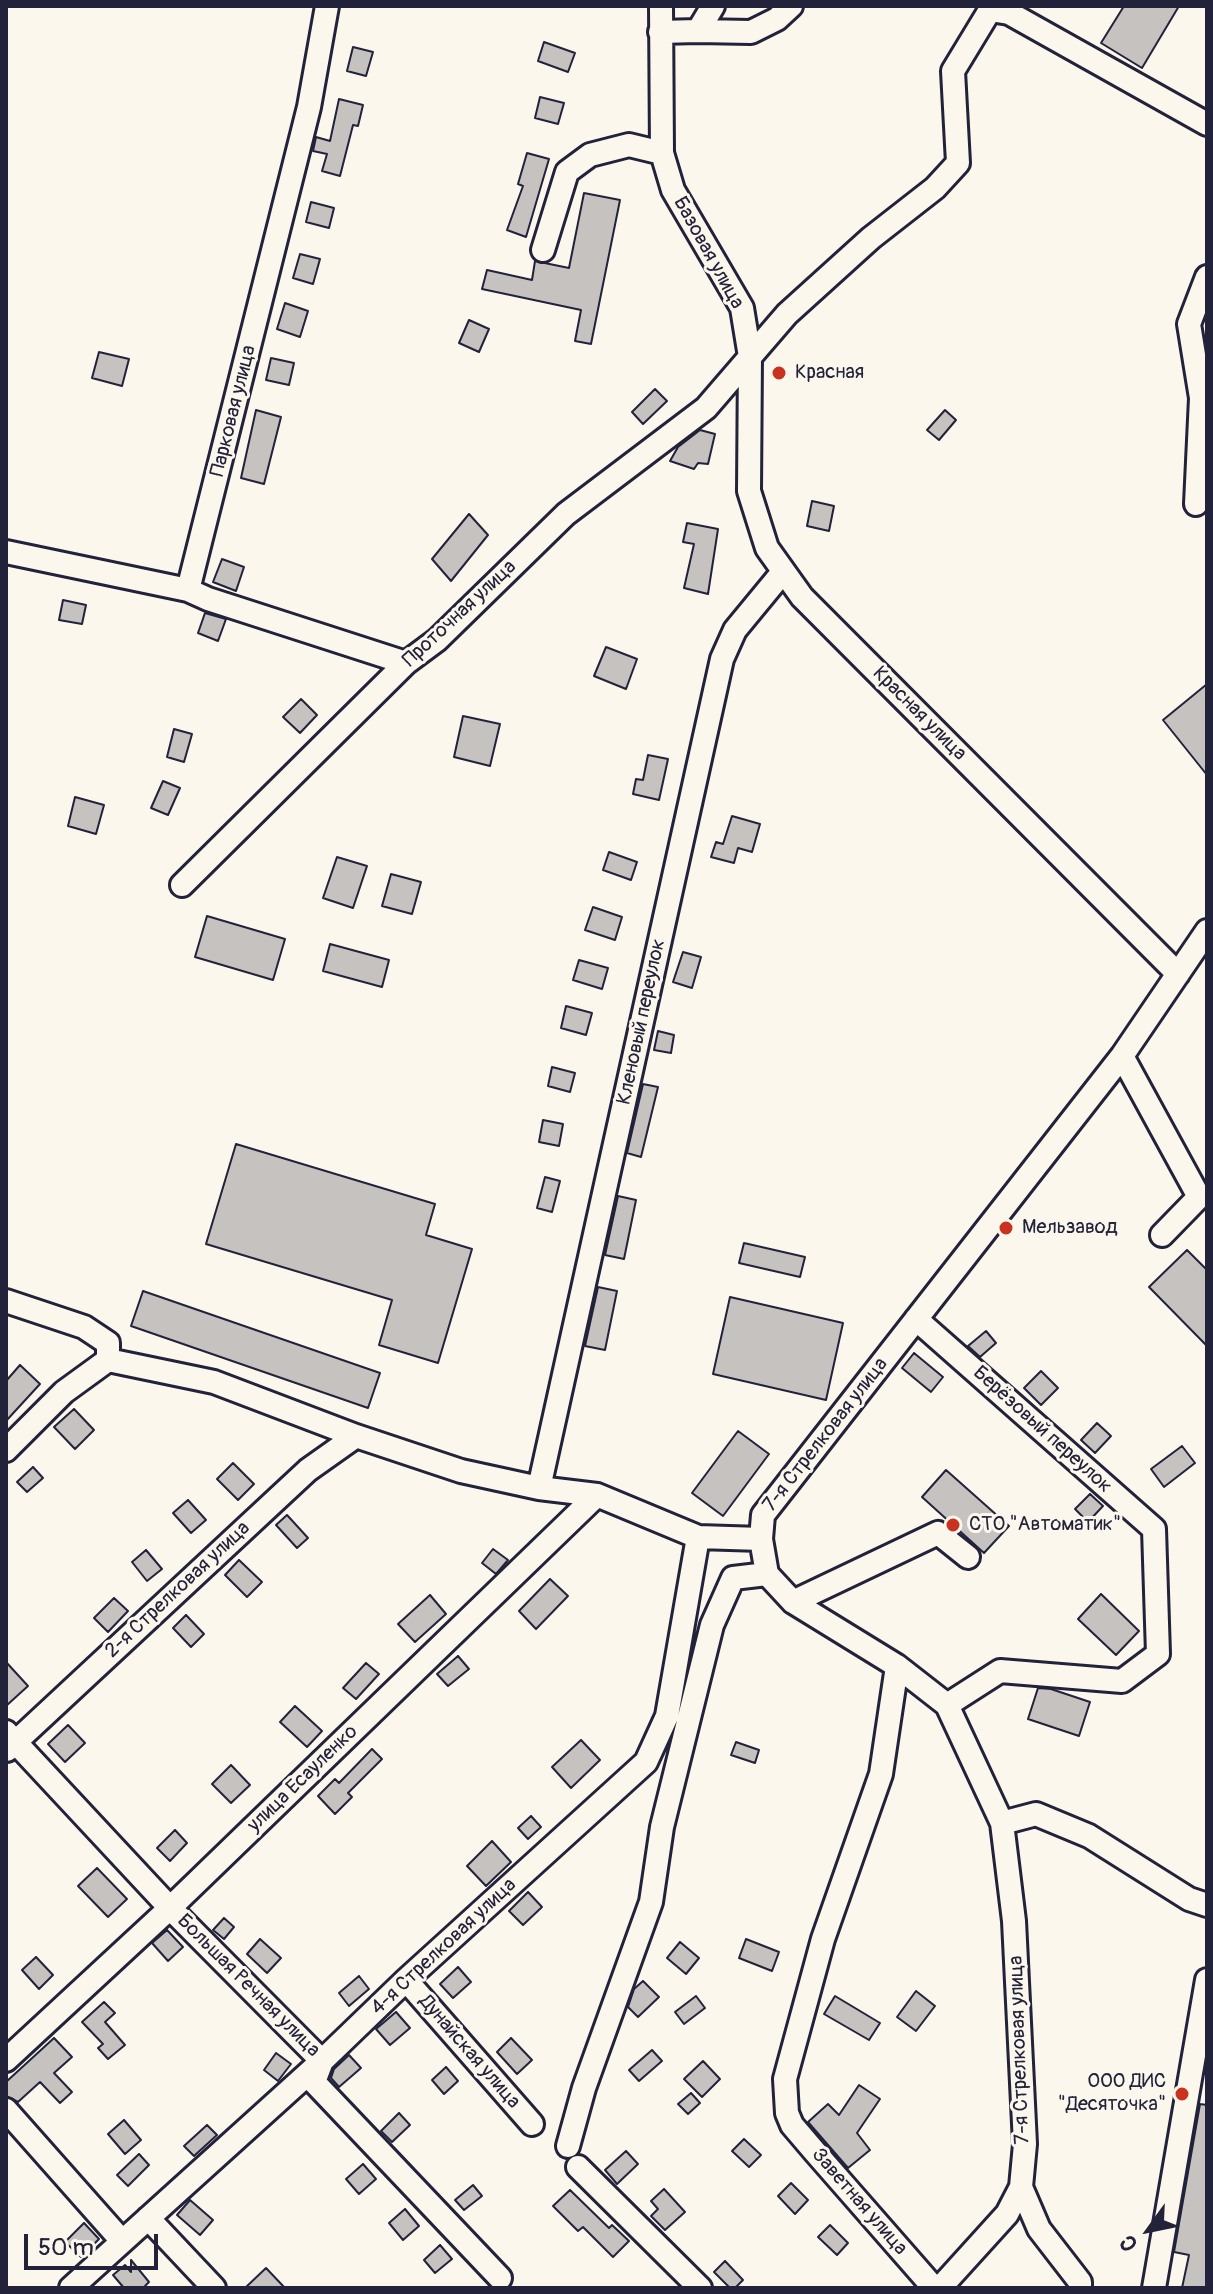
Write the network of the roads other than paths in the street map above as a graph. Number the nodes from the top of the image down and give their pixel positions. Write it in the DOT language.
graph roads {
  1 [pos="327,6"];
  2 [pos="661,6"];
  3 [pos="713,6"];
  4 [pos="791,6"];
  5 [pos="698,31"];
  6 [pos="660,32"];
  7 [pos="1207,124"];
  8 [pos="662,153"];
  9 [pos="543,250"];
  10 [pos="1207,277"];
  11 [pos="750,357"];
  12 [pos="1201,365"];
  13 [pos="1196,504"];
  14 [pos="6,552"];
  15 [pos="782,573"];
  16 [pos="188,590"];
  17 [pos="406,663"];
  18 [pos="182,885"];
  19 [pos="1204,944"];
  20 [pos="1178,974"];
  21 [pos="1122,1056"];
  22 [pos="1162,1235"];
  23 [pos="6,1301"];
  24 [pos="916,1319"];
  25 [pos="108,1360"];
  26 [pos="356,1436"];
  27 [pos="6,1450"];
  28 [pos="539,1488"];
  29 [pos="597,1495"];
  30 [pos="698,1537"];
  31 [pos="761,1539"];
  32 [pos="968,1557"];
  33 [pos="767,1574"];
  34 [pos="793,1602"];
  35 [pos="897,1666"];
  36 [pos="947,1705"];
  37 [pos="9,1741"];
  38 [pos="1002,1823"];
  39 [pos="1207,1905"];
  40 [pos="170,1908"];
  41 [pos="406,1980"];
  42 [pos="1207,1980"];
  43 [pos="6,2060"];
  44 [pos="322,2061"];
  45 [pos="6,2110"];
  46 [pos="532,2124"];
  47 [pos="1021,2187"];
  48 [pos="148,2218"];
  49 [pos="122,2241"];
  50 [pos="500,2278"];
  51 [pos="71,2288"];
  52 [pos="214,2288"];
  53 [pos="700,2288"];
  54 [pos="937,2288"];
  55 [pos="1080,2288"];
  56 [pos="1154,2288"];
  1 -- 16 [label="street, Парковая улица"];
  2 -- 6 [label="street, Базовая улица"];
  3 -- 5 [label="street"];
  4 -- 5 [label="street"];
  5 -- 6 [label="street"];
  6 -- 8 [label="street, Базовая улица"];
  7 -- 11 [label="street, Проточная улица"];
  8 -- 9 [label="street"];
  8 -- 11 [label="street, Базовая улица"];
  10 -- 12 [label="street"];
  11 -- 15 [label="street, Красная улица"];
  11 -- 17 [label="street, Проточная улица"];
  12 -- 13 [label="street"];
  14 -- 16 [label="street"];
  15 -- 20 [label="street, Красная улица"];
  15 -- 28 [label="street, Кленовый переулок"];
  16 -- 17 [label="street"];
  17 -- 18 [label="street, Проточная улица"];
  19 -- 20 [label="street"];
  20 -- 21 [label="street, 7-я Стрелковая улица"];
  21 -- 22 [label="street"];
  21 -- 24 [label="street, 7-я Стрелковая улица"];
  23 -- 25 [label="street"];
  24 -- 31 [label="street, 7-я Стрелковая улица"];
  24 -- 36 [label="street, Берёзовый переулок"];
  25 -- 26 [label="street"];
  25 -- 27 [label="street"];
  26 -- 28 [label="street"];
  26 -- 37 [label="street, 2-я Стрелковая улица"];
  28 -- 29 [label="street"];
  29 -- 30 [label="street"];
  29 -- 40 [label="street, улица Есауленко"];
  30 -- 31 [label="street"];
  30 -- 41 [label="street, 4-я Стрелковая улица"];
  31 -- 33 [label="street, 7-я Стрелковая улица"];
  32 -- 34 [label="street"];
  33 -- 34 [label="street, 7-я Стрелковая улица"];
  33 -- 53 [label="street"];
  34 -- 35 [label="street, 7-я Стрелковая улица"];
  35 -- 36 [label="street, 7-я Стрелковая улица"];
  35 -- 54 [label="street, Заветная улица"];
  36 -- 38 [label="street, 7-я Стрелковая улица"];
  37 -- 40 [label="street, Большая Речная улица"];
  38 -- 39 [label="street"];
  38 -- 47 [label="street, 7-я Стрелковая улица"];
  40 -- 43 [label="street, улица Есауленко"];
  40 -- 44 [label="street, Большая Речная улица"];
  41 -- 44 [label="street, 4-я Стрелковая улица"];
  41 -- 46 [label="street, Дунайская улица"];
  42 -- 56 [label="street"];
  44 -- 48 [label="street, 4-я Стрелковая улица"];
  44 -- 50 [label="street, Большая Речная улица"];
  45 -- 49 [label="street"];
  47 -- 54 [label="street, 7-я Стрелковая улица"];
  47 -- 55 [label="street"];
  48 -- 49 [label="street, 4-я Стрелковая улица"];
  48 -- 52 [label="street"];
  49 -- 51 [label="street, 4-я Стрелковая улица"];
}
